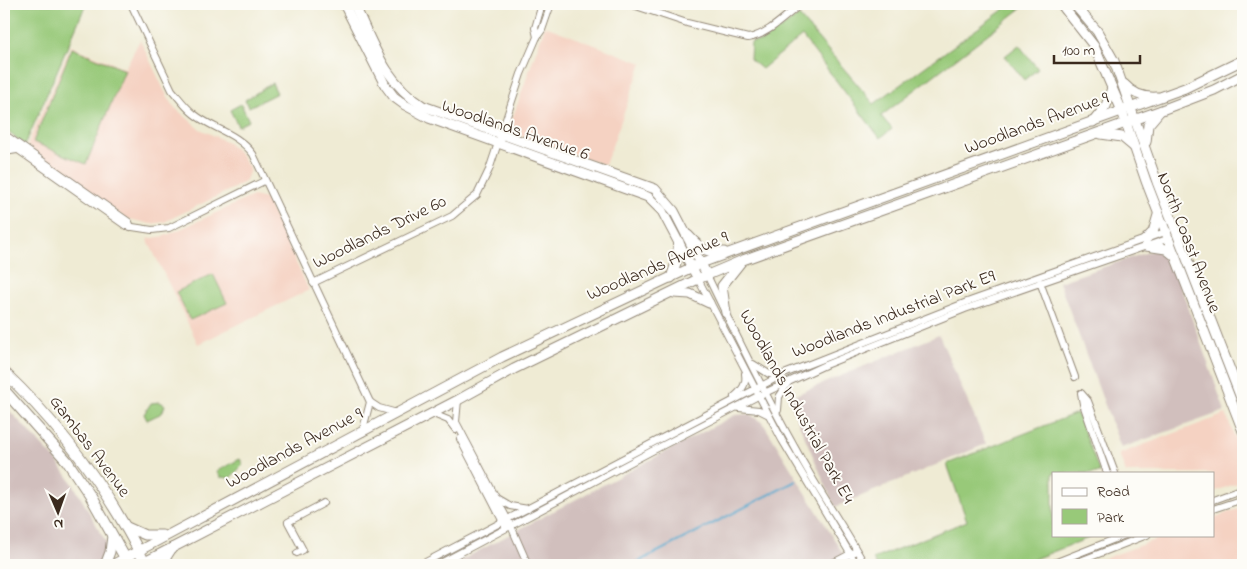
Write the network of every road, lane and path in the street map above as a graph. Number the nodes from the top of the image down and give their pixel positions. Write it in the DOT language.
graph roads {
  1 [pos="130,4"];
  2 [pos="344,4"];
  3 [pos="354,4"];
  4 [pos="542,4"];
  5 [pos="552,4"];
  6 [pos="630,4"];
  7 [pos="644,4"];
  8 [pos="801,4"];
  9 [pos="1061,4"];
  10 [pos="1074,4"];
  11 [pos="691,23"];
  12 [pos="537,37"];
  13 [pos="1243,60"];
  14 [pos="1243,75"];
  15 [pos="1122,82"];
  16 [pos="1112,88"];
  17 [pos="1163,96"];
  18 [pos="1131,108"];
  19 [pos="1122,111"];
  20 [pos="1159,112"];
  21 [pos="1136,120"];
  22 [pos="1092,122"];
  23 [pos="1126,123"];
  24 [pos="502,133"];
  25 [pos="1092,135"];
  26 [pos="5,138"];
  27 [pos="498,144"];
  28 [pos="1136,149"];
  29 [pos="18,150"];
  30 [pos="1147,151"];
  31 [pos="4,152"];
  32 [pos="264,181"];
  33 [pos="1158,213"];
  34 [pos="131,226"];
  35 [pos="1177,231"];
  36 [pos="688,235"];
  37 [pos="1167,235"];
  38 [pos="679,242"];
  39 [pos="1145,243"];
  40 [pos="737,250"];
  41 [pos="1178,259"];
  42 [pos="743,260"];
  43 [pos="702,263"];
  44 [pos="692,268"];
  45 [pos="708,275"];
  46 [pos="671,278"];
  47 [pos="698,279"];
  48 [pos="1040,282"];
  49 [pos="313,283"];
  50 [pos="671,293"];
  51 [pos="709,303"];
  52 [pos="726,314"];
  53 [pos="848,352"];
  54 [pos="750,362"];
  55 [pos="745,371"];
  56 [pos="4,372"];
  57 [pos="784,374"];
  58 [pos="1075,377"];
  59 [pos="790,380"];
  60 [pos="762,384"];
  61 [pos="754,389"];
  62 [pos="4,390"];
  63 [pos="767,392"];
  64 [pos="758,396"];
  65 [pos="458,400"];
  66 [pos="370,402"];
  67 [pos="1243,403"];
  68 [pos="726,404"];
  69 [pos="736,408"];
  70 [pos="431,413"];
  71 [pos="398,414"];
  72 [pos="768,415"];
  73 [pos="779,416"];
  74 [pos="1243,431"];
  75 [pos="362,434"];
  76 [pos="1108,472"];
  77 [pos="1115,472"];
  78 [pos="1243,489"];
  79 [pos="1243,498"];
  80 [pos="497,499"];
  81 [pos="1214,500"];
  82 [pos="324,503"];
  83 [pos="528,509"];
  84 [pos="1214,509"];
  85 [pos="507,524"];
  86 [pos="125,526"];
  87 [pos="168,534"];
  88 [pos="112,536"];
  89 [pos="1144,536"];
  90 [pos="1115,537"];
  91 [pos="172,548"];
  92 [pos="138,549"];
  93 [pos="854,552"];
  94 [pos="297,554"];
  95 [pos="126,561"];
  96 [pos="143,564"];
  97 [pos="105,565"];
  98 [pos="112,565"];
  99 [pos="161,565"];
  100 [pos="420,565"];
  101 [pos="437,565"];
  102 [pos="528,565"];
  103 [pos="829,565"];
  104 [pos="857,565"];
  105 [pos="865,565"];
  106 [pos="1049,565"];
  107 [pos="1070,565"];
  1 -- 32 [label="street"];
  2 -- 27 [label="main road, Woodlands Avenue 6"];
  3 -- 24 [label="main road, Woodlands Avenue 6"];
  4 -- 12 [label="street"];
  5 -- 12 [label="street"];
  6 -- 11 [label="street"];
  7 -- 11 [label="street"];
  8 -- 11 [label="street"];
  9 -- 16 [label="main road, North Coast Avenue"];
  10 -- 15 [label="main road, North Coast Avenue"];
  12 -- 24 [label="street, Woodlands Drive 60"];
  13 -- 17 [label="main road, Woodlands Avenue 9"];
  14 -- 20 [label="main road, Woodlands Avenue 9"];
  15 -- 17 [label="main road"];
  15 -- 18 [label="main road, North Coast Avenue"];
  16 -- 19 [label="main road, North Coast Avenue"];
  16 -- 22 [label="main road"];
  17 -- 18 [label="main road, Woodlands Avenue 9"];
  18 -- 19 [label="main road, Woodlands Avenue 9"];
  18 -- 21 [label="main road, North Coast Avenue"];
  19 -- 22 [label="main road, Woodlands Avenue 9"];
  19 -- 23 [label="main road, North Coast Avenue"];
  20 -- 21 [label="main road, Woodlands Avenue 9"];
  20 -- 30 [label="main road"];
  21 -- 23 [label="main road, Woodlands Avenue 9"];
  21 -- 30 [label="main road, North Coast Avenue"];
  22 -- 40 [label="main road, Woodlands Avenue 9"];
  23 -- 25 [label="main road, Woodlands Avenue 9"];
  23 -- 28 [label="main road, North Coast Avenue"];
  24 -- 27 [label="street, Woodlands Drive 60"];
  24 -- 36 [label="main road, Woodlands Avenue 6"];
  25 -- 28 [label="main road"];
  25 -- 42 [label="main road, Woodlands Avenue 9"];
  26 -- 29 [label="street"];
  26 -- 34 [label="street"];
  27 -- 38 [label="main road, Woodlands Avenue 6"];
  27 -- 49 [label="street, Woodlands Drive 60"];
  28 -- 33 [label="main road, North Coast Avenue"];
  29 -- 31 [label="street"];
  29 -- 34 [label="street"];
  30 -- 35 [label="main road, North Coast Avenue"];
  32 -- 34 [label="street"];
  32 -- 49 [label="street"];
  33 -- 37 [label="main road, North Coast Avenue"];
  33 -- 39 [label="main road"];
  35 -- 37 [label="street, Woodlands Industrial Park E9"];
  35 -- 67 [label="main road, North Coast Avenue"];
  36 -- 40 [label="main road"];
  36 -- 43 [label="main road, Woodlands Avenue 6"];
  37 -- 39 [label="street, Woodlands Industrial Park E9"];
  37 -- 41 [label="main road, North Coast Avenue"];
  38 -- 44 [label="main road, Woodlands Avenue 6"];
  38 -- 46 [label="main road"];
  39 -- 41 [label="main road"];
  39 -- 48 [label="street, Woodlands Industrial Park E9"];
  39 -- 53 [label="street, Woodlands Industrial Park E9"];
  40 -- 43 [label="main road, Woodlands Avenue 9"];
  41 -- 74 [label="main road, North Coast Avenue"];
  42 -- 45 [label="main road, Woodlands Avenue 9"];
  42 -- 52 [label="main road"];
  43 -- 44 [label="main road, Woodlands Avenue 9"];
  43 -- 45 [label="main road, Woodlands Industrial Park E4"];
  44 -- 46 [label="main road, Woodlands Avenue 9"];
  44 -- 47 [label="main road, Woodlands Industrial Park E4"];
  45 -- 47 [label="main road, Woodlands Avenue 9"];
  45 -- 52 [label="street, Woodlands Industrial Park E4"];
  46 -- 71 [label="main road, Woodlands Avenue 9"];
  47 -- 50 [label="main road, Woodlands Avenue 9"];
  47 -- 51 [label="street, Woodlands Industrial Park E4"];
  48 -- 53 [label="street, Woodlands Industrial Park E9"];
  48 -- 58 [label="street"];
  49 -- 66 [label="street"];
  50 -- 51 [label="main road"];
  50 -- 65 [label="main road, Woodlands Avenue 9"];
  51 -- 55 [label="street, Woodlands Industrial Park E4"];
  52 -- 54 [label="street, Woodlands Industrial Park E4"];
  53 -- 57 [label="street, Woodlands Industrial Park E9"];
  53 -- 59 [label="street, Woodlands Industrial Park E9"];
  54 -- 57 [label="street"];
  54 -- 60 [label="street, Woodlands Industrial Park E4"];
  55 -- 61 [label="street, Woodlands Industrial Park E4"];
  55 -- 68 [label="street"];
  56 -- 86 [label="main road, Gambas Avenue"];
  57 -- 60 [label="street, Woodlands Industrial Park E9"];
  59 -- 63 [label="street, Woodlands Industrial Park E9"];
  59 -- 73 [label="street"];
  60 -- 61 [label="street, Woodlands Industrial Park E9"];
  60 -- 63 [label="street, Woodlands Industrial Park E4"];
  61 -- 64 [label="street, Woodlands Industrial Park E4"];
  61 -- 68 [label="street, Woodlands Industrial Park E9"];
  62 -- 88 [label="main road, Gambas Avenue"];
  63 -- 64 [label="street, Woodlands Industrial Park E9"];
  63 -- 73 [label="street, Woodlands Industrial Park E4"];
  64 -- 69 [label="street, Woodlands Industrial Park E9"];
  64 -- 72 [label="street, Woodlands Industrial Park E4"];
  65 -- 70 [label="main road, Woodlands Avenue 9"];
  65 -- 80 [label="street"];
  66 -- 71 [label="street"];
  66 -- 75 [label="street"];
  68 -- 83 [label="street, Woodlands Industrial Park E9"];
  69 -- 72 [label="street"];
  69 -- 85 [label="street, Woodlands Industrial Park E9"];
  70 -- 85 [label="street"];
  70 -- 91 [label="main road, Woodlands Avenue 9"];
  71 -- 75 [label="main road, Woodlands Avenue 9"];
  72 -- 93 [label="street, Woodlands Industrial Park E4"];
  73 -- 93 [label="street, Woodlands Industrial Park E4"];
  75 -- 87 [label="main road, Woodlands Avenue 9"];
  76 -- 77 [label="street"];
  78 -- 81 [label="street"];
  79 -- 84 [label="street"];
  80 -- 83 [label="street"];
  80 -- 85 [label="street"];
  82 -- 94 [label="street"];
  83 -- 85 [label="street, Woodlands Industrial Park E9"];
  85 -- 100 [label="street, Woodlands Industrial Park E9"];
  85 -- 101 [label="street, Woodlands Industrial Park E9"];
  85 -- 102 [label="street"];
  86 -- 87 [label="main road"];
  86 -- 92 [label="main road, Gambas Avenue"];
  87 -- 92 [label="main road, Woodlands Avenue 9"];
  88 -- 95 [label="main road, Gambas Avenue"];
  88 -- 97 [label="main road"];
  89 -- 107 [label="street"];
  90 -- 106 [label="street"];
  91 -- 96 [label="main road, Woodlands Avenue 9"];
  91 -- 99 [label="main road"];
  92 -- 95 [label="main road, Woodlands Avenue 9"];
  92 -- 96 [label="main road, Gambas Avenue"];
  93 -- 103 [label="street"];
  93 -- 104 [label="street, Woodlands Industrial Park E4"];
  93 -- 105 [label="street, Woodlands Industrial Park E4"];
  95 -- 98 [label="main road, Woodlands Avenue 9"];
}
